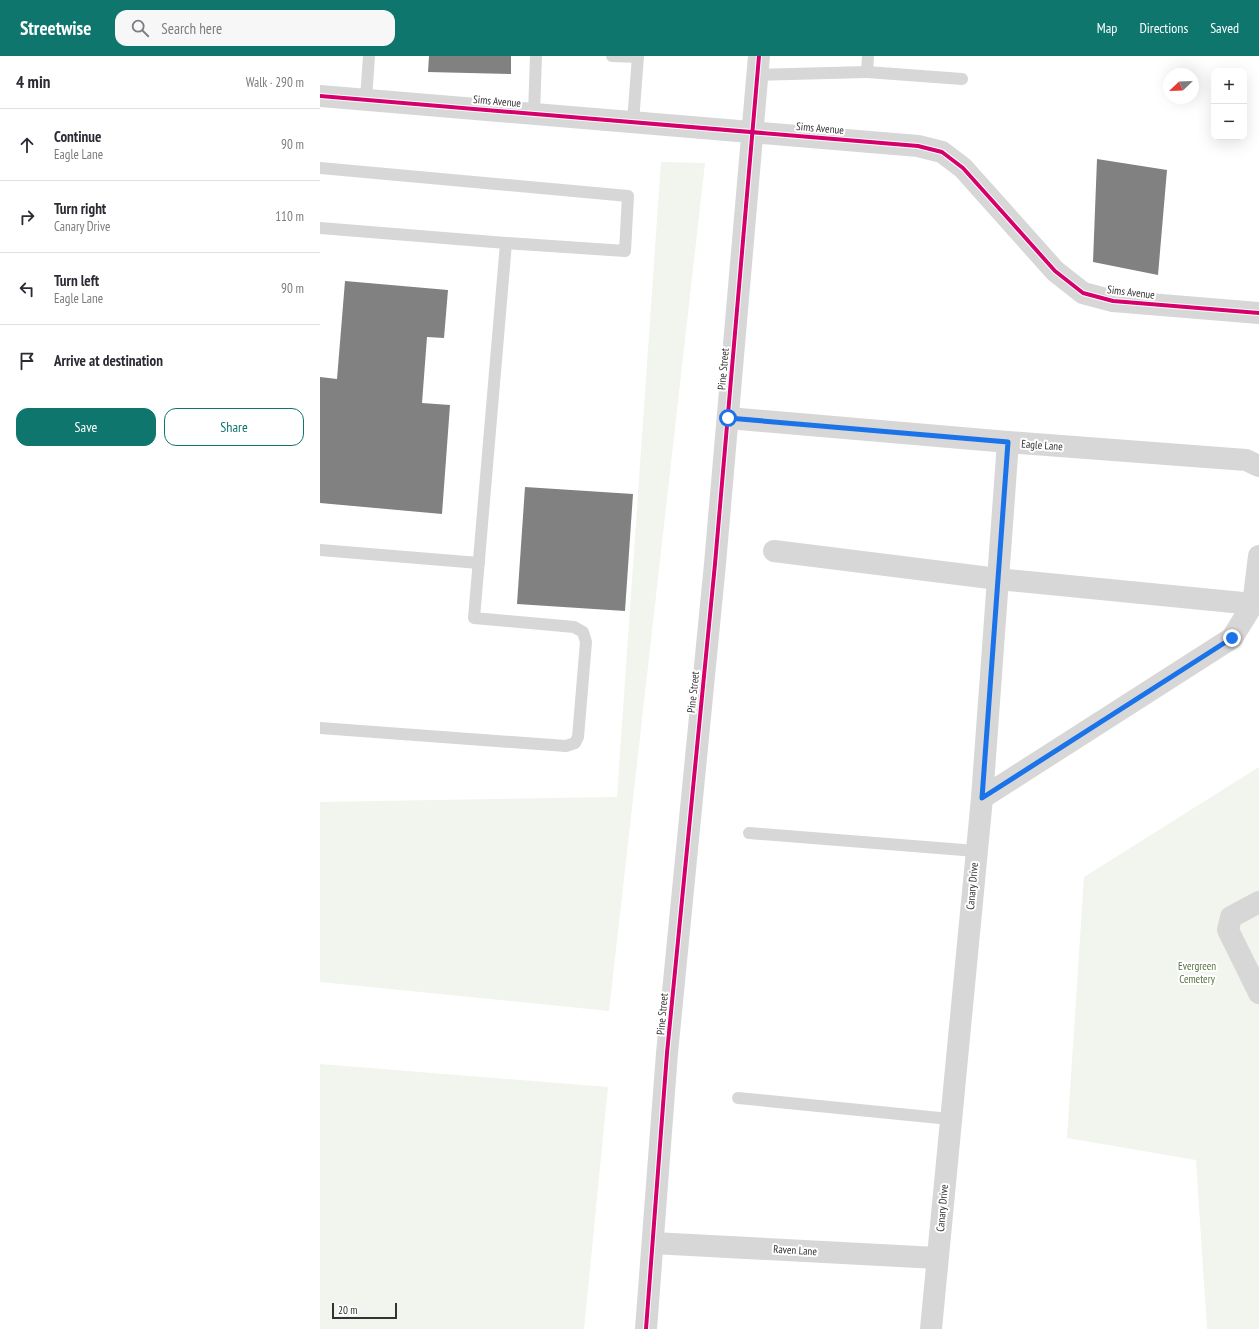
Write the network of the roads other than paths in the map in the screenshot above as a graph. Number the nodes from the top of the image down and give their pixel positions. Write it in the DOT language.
graph roads {
  1 [pos="369,56"];
  2 [pos="536,56"];
  3 [pos="612,56"];
  4 [pos="868,56"];
  5 [pos="638,57"];
  6 [pos="758,66"];
  7 [pos="867,72"];
  8 [pos="962,80"];
  9 [pos="320,96"];
  10 [pos="366,99"];
  11 [pos="534,114"];
  12 [pos="633,122"];
  13 [pos="752,132"];
  14 [pos="320,168"];
  15 [pos="320,228"];
  16 [pos="506,243"];
  17 [pos="1259,313"];
  18 [pos="728,418"];
  19 [pos="1008,442"];
  20 [pos="1259,466"];
  21 [pos="320,550"];
  22 [pos="774,551"];
  23 [pos="1259,556"];
  24 [pos="479,563"];
  25 [pos="998,578"];
  26 [pos="1253,604"];
  27 [pos="320,728"];
  28 [pos="982,798"];
  29 [pos="749,833"];
  30 [pos="976,851"];
  31 [pos="1259,902"];
  32 [pos="1259,992"];
  33 [pos="738,1098"];
  34 [pos="950,1119"];
  35 [pos="653,1243"];
  36 [pos="937,1258"];
  37 [pos="646,1329"];
  38 [pos="931,1329"];
  1 -- 10 [label="lane"];
  2 -- 11 [label="lane"];
  3 -- 5 [label="lane"];
  4 -- 7 [label="lane"];
  5 -- 12 [label="lane"];
  6 -- 7 [label="lane"];
  6 -- 13 [label="street, Pine Street"];
  7 -- 8 [label="lane"];
  9 -- 10 [label="street, Sims Avenue"];
  10 -- 11 [label="street, Sims Avenue"];
  11 -- 12 [label="street, Sims Avenue"];
  12 -- 13 [label="street, Sims Avenue"];
  13 -- 17 [label="street, Sims Avenue"];
  13 -- 18 [label="street, Pine Street"];
  14 -- 16 [label="lane"];
  15 -- 16 [label="lane"];
  16 -- 24 [label="lane"];
  18 -- 19 [label="street, Eagle Lane"];
  18 -- 35 [label="street, Pine Street"];
  19 -- 20 [label="street, Eagle Lane"];
  19 -- 25 [label="street, Canary Drive"];
  21 -- 24 [label="lane"];
  22 -- 25 [label="street"];
  23 -- 26 [label="street"];
  24 -- 27 [label="lane"];
  25 -- 26 [label="street"];
  25 -- 28 [label="street, Canary Drive"];
  26 -- 28 [label="street"];
  28 -- 30 [label="street, Canary Drive"];
  29 -- 30 [label="lane"];
  30 -- 34 [label="street, Canary Drive"];
  31 -- 32 [label="street"];
  33 -- 34 [label="lane"];
  34 -- 36 [label="street, Canary Drive"];
  35 -- 36 [label="street, Raven Lane"];
  35 -- 37 [label="street, Pine Street"];
  36 -- 38 [label="street, Canary Drive"];
}
